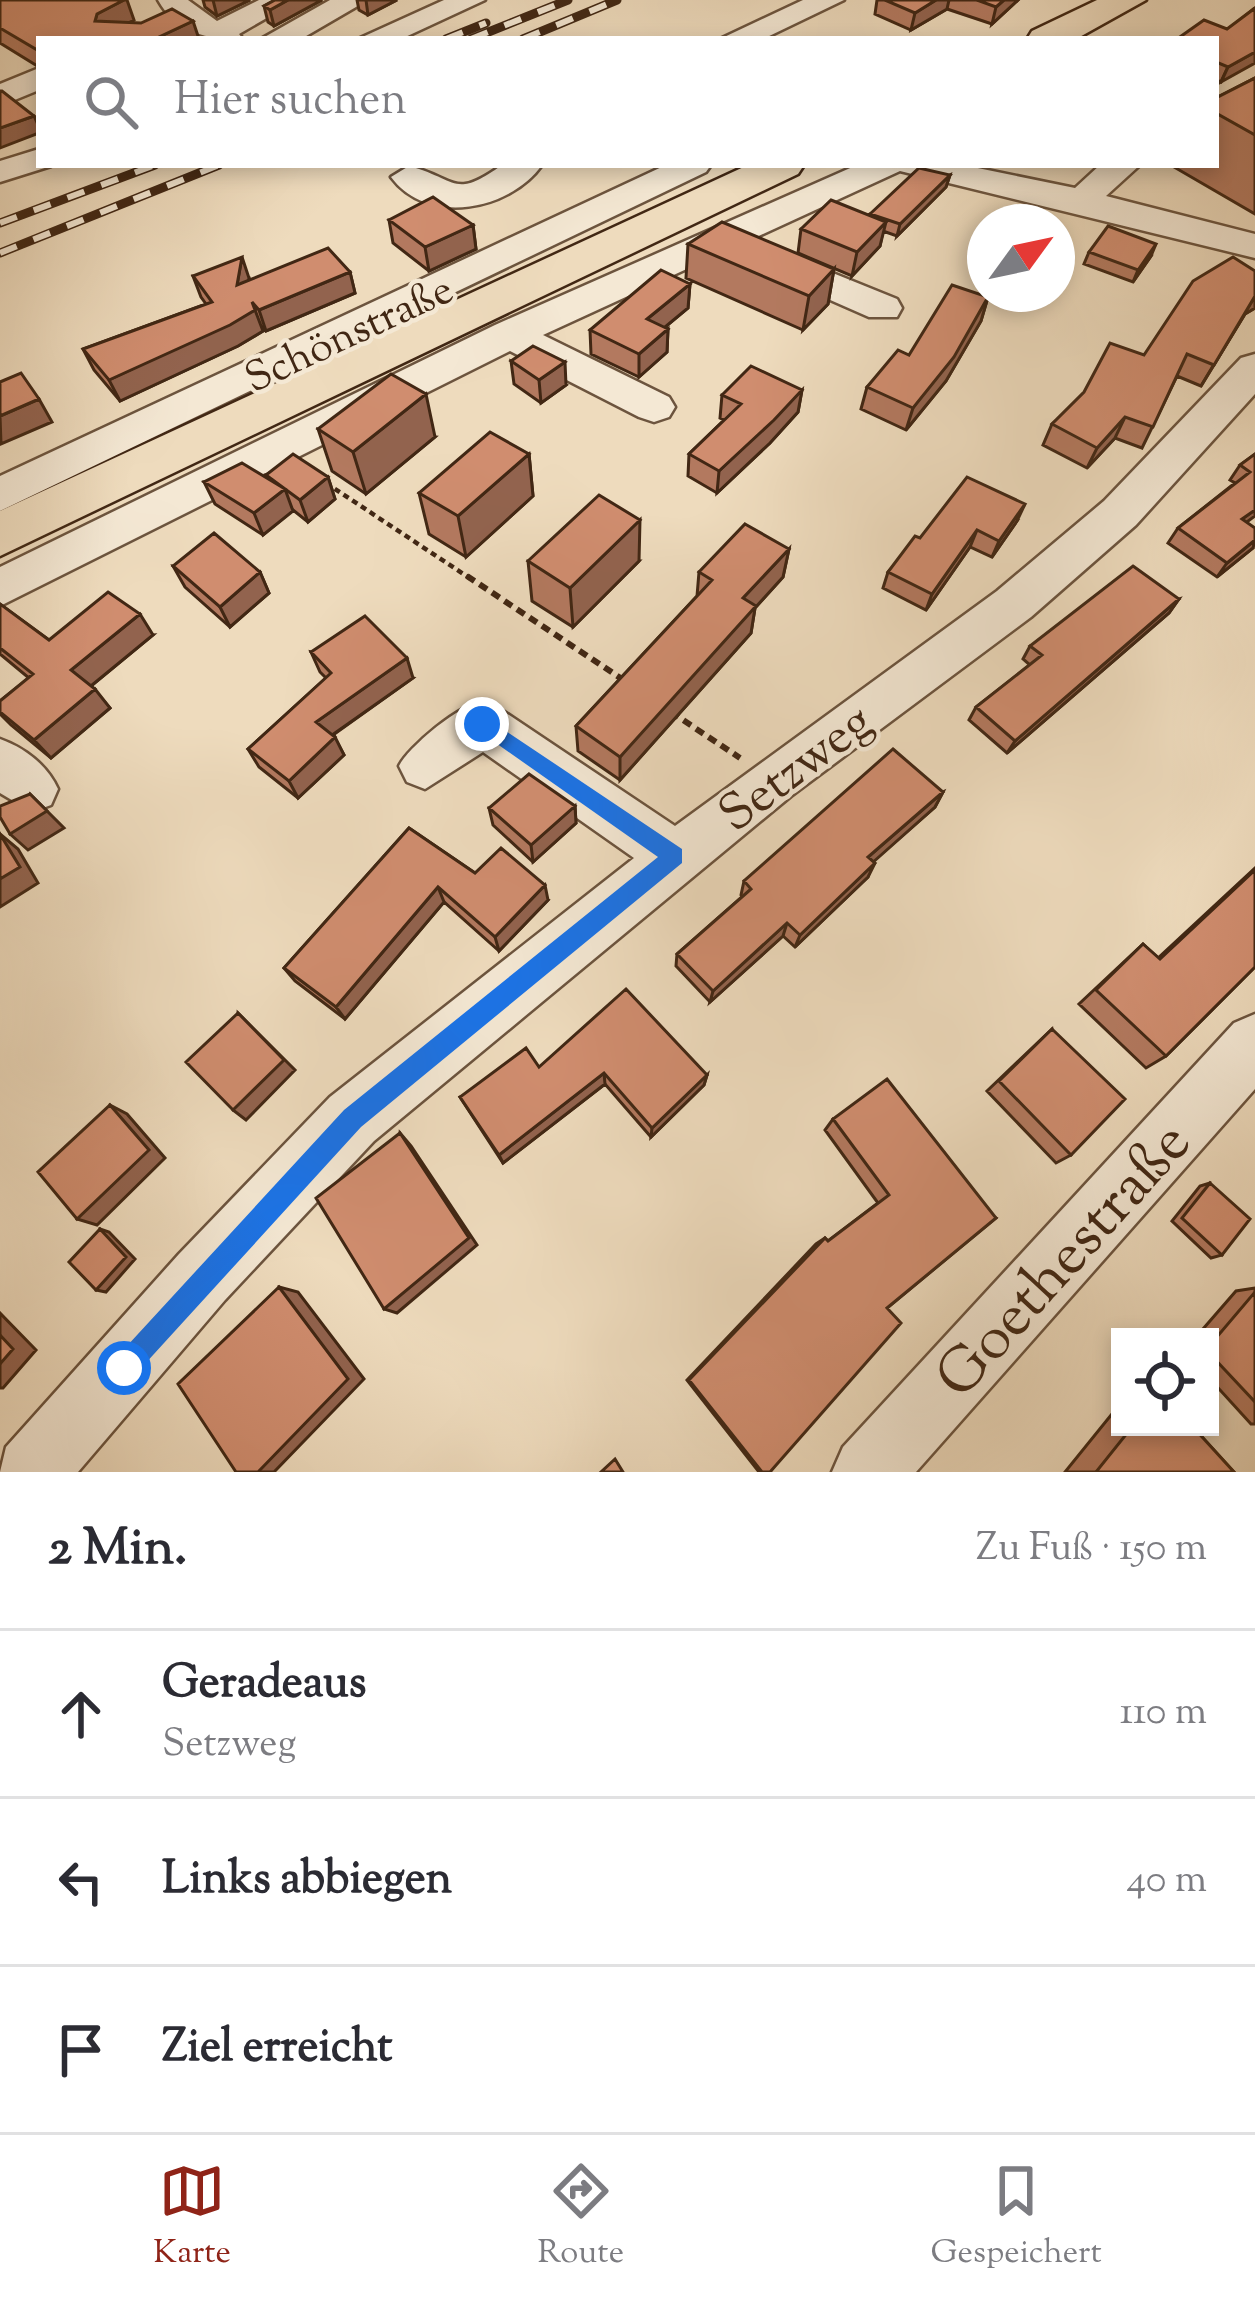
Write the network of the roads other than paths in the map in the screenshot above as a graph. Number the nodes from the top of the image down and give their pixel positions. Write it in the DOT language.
graph roads {
  1 [pos="283,0"];
  2 [pos="353,0"];
  3 [pos="470,0"];
  4 [pos="829,0"];
  5 [pos="1127,0"];
  6 [pos="177,6"];
  7 [pos="142,30"];
  8 [pos="221,36"];
  9 [pos="283,36"];
  10 [pos="381,36"];
  11 [pos="743,36"];
  12 [pos="1052,36"];
  13 [pos="36,79"];
  14 [pos="0,96"];
  15 [pos="36,159"];
  16 [pos="521,168"];
  17 [pos="688,168"];
  18 [pos="880,168"];
  19 [pos="928,168"];
  20 [pos="1120,168"];
  21 [pos="774,169"];
  22 [pos="0,172"];
  23 [pos="409,177"];
  24 [pos="1084,201"];
  25 [pos="716,236"];
  26 [pos="1255,246"];
  27 [pos="884,307"];
  28 [pos="509,334"];
  29 [pos="1255,368"];
  30 [pos="654,407"];
  31 [pos="0,495"];
  32 [pos="0,535"];
  33 [pos="0,588"];
  34 [pos="425,766"];
  35 [pos="675,856"];
  36 [pos="1255,1044"];
  37 [pos="31,1472"];
  38 [pos="868,1472"];
  1 -- 8 [label="street"];
  2 -- 9 [label="street"];
  3 -- 10 [label="street"];
  4 -- 11 [label="street"];
  5 -- 12 [label="main road"];
  6 -- 7 [label="street"];
  6 -- 8 [label="street"];
  13 -- 14 [label="street"];
  15 -- 22 [label="street"];
  16 -- 23 [label="street, Schönstraße"];
  17 -- 31 [label="street, Schönstraße"];
  18 -- 25 [label="street"];
  19 -- 24 [label="street"];
  20 -- 24 [label="street"];
  21 -- 32 [label="main road"];
  24 -- 26 [label="street"];
  25 -- 27 [label="street"];
  25 -- 28 [label="street"];
  28 -- 30 [label="street"];
  28 -- 33 [label="street"];
  29 -- 35 [label="street, Setzweg"];
  34 -- 35 [label="street"];
  35 -- 37 [label="street, Setzweg"];
  36 -- 38 [label="street, Goethestraße"];
}
